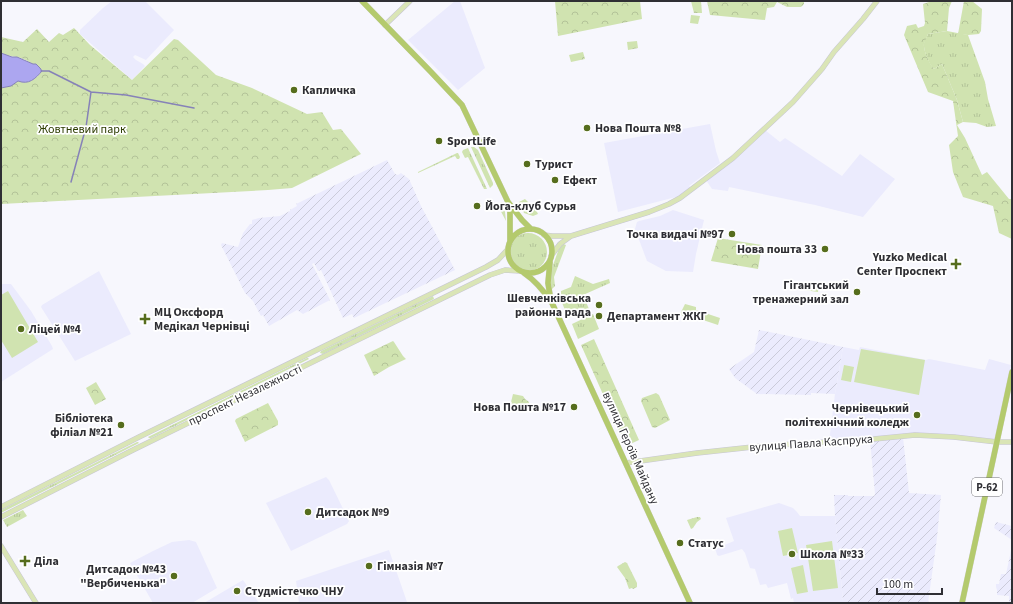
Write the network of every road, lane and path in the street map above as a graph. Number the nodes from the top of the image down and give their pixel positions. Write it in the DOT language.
graph roads {
  1 [pos="362,1"];
  2 [pos="410,1"];
  3 [pos="877,1"];
  4 [pos="385,25"];
  5 [pos="508,202"];
  6 [pos="531,229"];
  7 [pos="544,235"];
  8 [pos="571,236"];
  9 [pos="510,241"];
  10 [pos="508,249"];
  11 [pos="551,258"];
  12 [pos="522,272"];
  13 [pos="552,303"];
  14 [pos="1012,372"];
  15 [pos="997,442"];
  16 [pos="1012,442"];
  17 [pos="626,463"];
  18 [pos="1,507"];
  19 [pos="1,517"];
  20 [pos="1,546"];
  21 [pos="36,603"];
  22 [pos="690,603"];
  23 [pos="962,603"];
  1 -- 4 [label="main road"];
  2 -- 4 [label="main road"];
  3 -- 8 [label="main road"];
  4 -- 5 [label="main road"];
  5 -- 6 [label="main road"];
  5 -- 9 [label="main road"];
  6 -- 7 [label="main road"];
  6 -- 9 [label="main road"];
  7 -- 8 [label="main road"];
  7 -- 11 [label="main road"];
  8 -- 11 [label="main road"];
  9 -- 10 [label="main road"];
  10 -- 12 [label="main road"];
  10 -- 18 [label="main road, проспект Незалежності"];
  11 -- 12 [label="main road"];
  11 -- 13 [label="main road"];
  12 -- 13 [label="main road"];
  12 -- 19 [label="main road, проспект Незалежності"];
  13 -- 17 [label="main road, вулиця Героїв Майдану"];
  14 -- 15 [label="main road, Р-62"];
  15 -- 16 [label="main road, вулиця Павла Каспрука"];
  15 -- 17 [label="main road, вулиця Павла Каспрука"];
  15 -- 23 [label="main road, Р-62"];
  17 -- 22 [label="main road, вулиця Героїв Майдану"];
  20 -- 21 [label="main road"];
}
